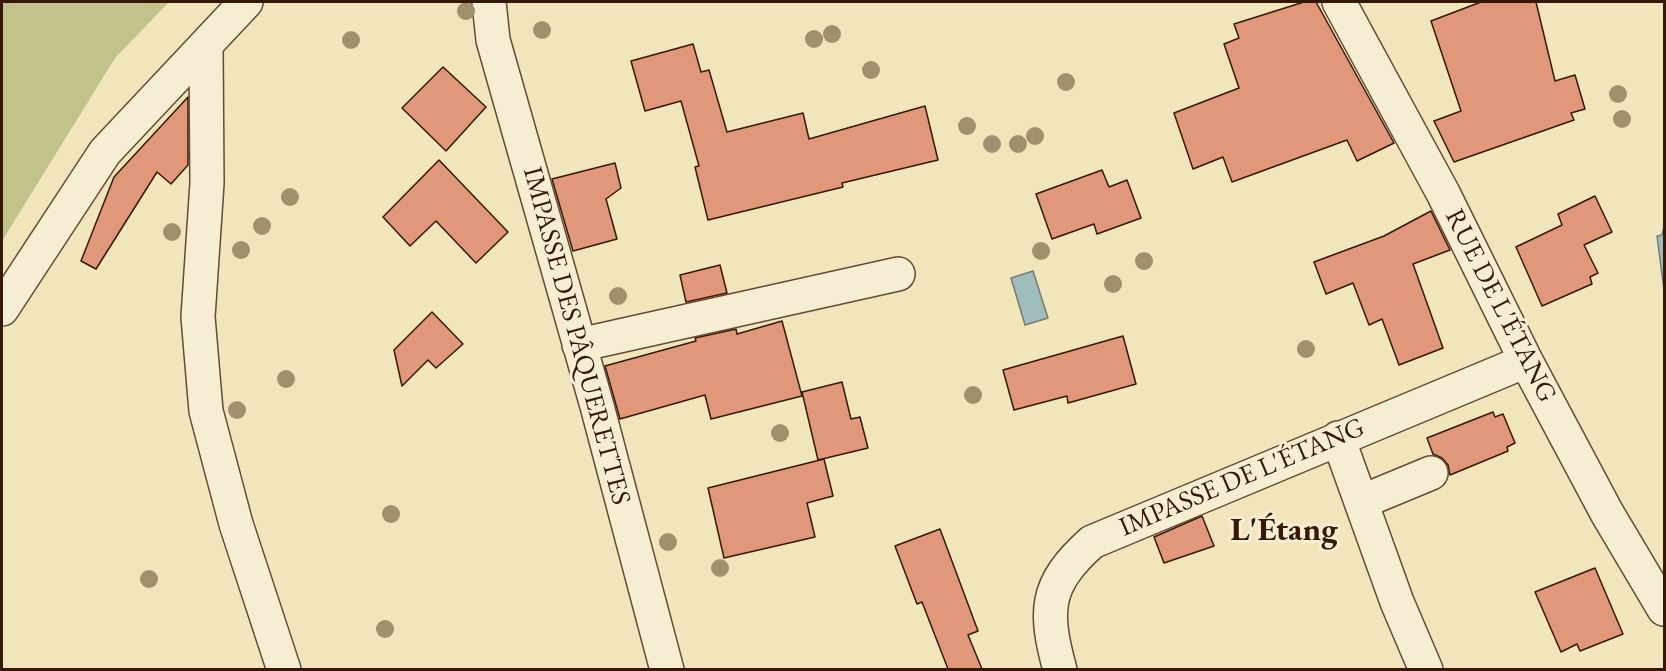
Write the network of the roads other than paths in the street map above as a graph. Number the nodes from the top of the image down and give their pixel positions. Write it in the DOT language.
graph roads {
  1 [pos="246,2"];
  2 [pos="489,2"];
  3 [pos="1339,2"];
  4 [pos="206,47"];
  5 [pos="898,274"];
  6 [pos="2,309"];
  7 [pos="579,345"];
  8 [pos="1526,361"];
  9 [pos="1338,438"];
  10 [pos="1431,473"];
  11 [pos="1361,502"];
  12 [pos="1665,609"];
  13 [pos="284,669"];
  14 [pos="667,669"];
  15 [pos="1060,669"];
  16 [pos="1426,669"];
  1 -- 4 [label="street"];
  2 -- 7 [label="street, IMPASSE DES PÂQUERETTES"];
  3 -- 8 [label="street, RUE DE L'ÉTANG"];
  4 -- 6 [label="street"];
  4 -- 13 [label="street"];
  5 -- 7 [label="street"];
  7 -- 14 [label="street, IMPASSE DES PÂQUERETTES"];
  8 -- 9 [label="street, IMPASSE DE L'ÉTANG"];
  8 -- 12 [label="street, RUE DE L'ÉTANG"];
  9 -- 11 [label="street"];
  9 -- 15 [label="street, IMPASSE DE L'ÉTANG"];
  10 -- 11 [label="street"];
  11 -- 16 [label="street"];
}
